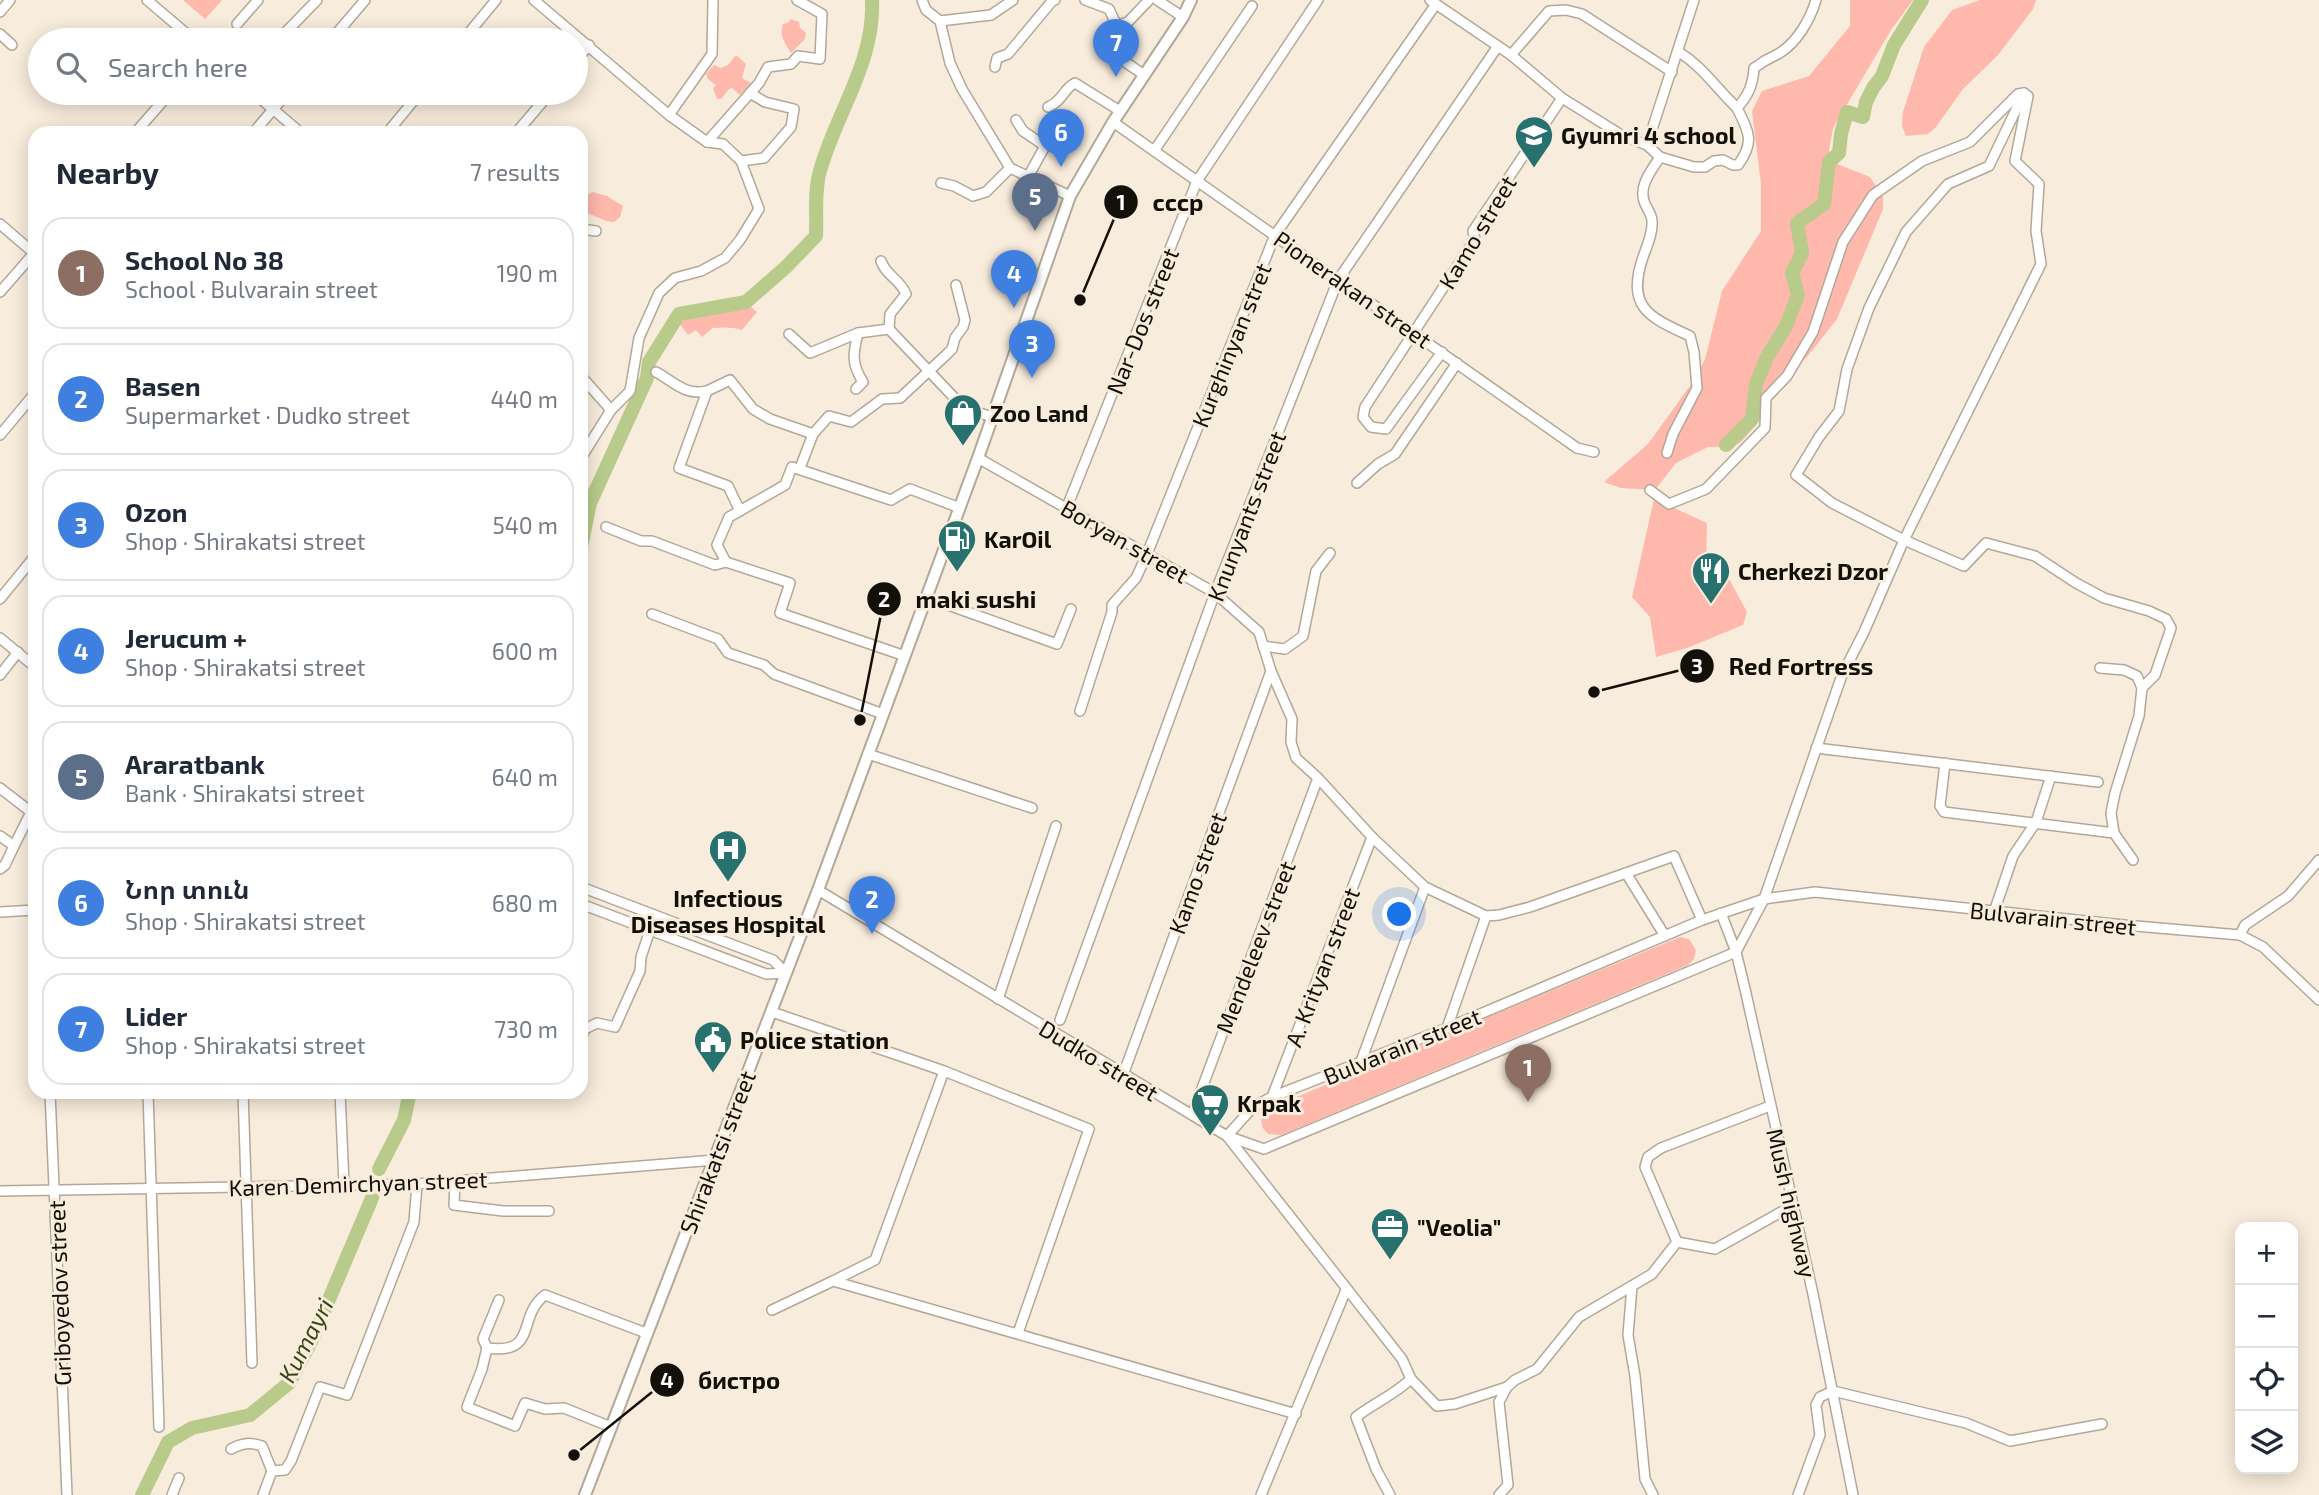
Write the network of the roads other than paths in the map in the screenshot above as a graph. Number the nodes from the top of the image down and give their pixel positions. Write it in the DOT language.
graph roads {
  1 [pos="10,0"];
  2 [pos="148,0"];
  3 [pos="258,0"];
  4 [pos="317,0"];
  5 [pos="496,0"];
  6 [pos="534,0"];
  7 [pos="713,0"];
  8 [pos="797,0"];
  9 [pos="922,0"];
  10 [pos="1013,0"];
  11 [pos="1055,0"];
  12 [pos="1085,0"];
  13 [pos="1149,0"];
  14 [pos="1157,0"];
  15 [pos="1191,0"];
  16 [pos="1318,0"];
  17 [pos="1694,0"];
  18 [pos="1816,0"];
  19 [pos="362,1"];
  20 [pos="1433,2"];
  21 [pos="1252,6"];
  22 [pos="0,12"];
  23 [pos="1182,17"];
  24 [pos="940,21"];
  25 [pos="237,23"];
  26 [pos="1117,26"];
  27 [pos="180,28"];
  28 [pos="290,28"];
  29 [pos="341,28"];
  30 [pos="473,28"];
  31 [pos="568,28"];
  32 [pos="0,34"];
  33 [pos="12,45"];
  34 [pos="589,45"];
  35 [pos="1498,46"];
  36 [pos="1679,52"];
  37 [pos="1511,55"];
  38 [pos="995,67"];
  39 [pos="1672,72"];
  40 [pos="1144,75"];
  41 [pos="750,93"];
  42 [pos="2024,93"];
  43 [pos="1562,98"];
  44 [pos="160,105"];
  45 [pos="268,105"];
  46 [pos="276,105"];
  47 [pos="410,105"];
  48 [pos="540,105"];
  49 [pos="1048,107"];
  50 [pos="1737,108"];
  51 [pos="273,109"];
  52 [pos="1120,111"];
  53 [pos="669,115"];
  54 [pos="1016,120"];
  55 [pos="1113,122"];
  56 [pos="141,126"];
  57 [pos="259,126"];
  58 [pos="293,126"];
  59 [pos="393,126"];
  60 [pos="522,126"];
  61 [pos="707,142"];
  62 [pos="1647,145"];
  63 [pos="1154,151"];
  64 [pos="1660,158"];
  65 [pos="741,161"];
  66 [pos="1010,168"];
  67 [pos="1028,177"];
  68 [pos="1197,181"];
  69 [pos="941,183"];
  70 [pos="1070,196"];
  71 [pos="0,224"];
  72 [pos="588,230"];
  73 [pos="596,231"];
  74 [pos="1275,235"];
  75 [pos="28,247"];
  76 [pos="28,261"];
  77 [pos="881,261"];
  78 [pos="1338,280"];
  79 [pos="956,285"];
  80 [pos="0,292"];
  81 [pos="889,329"];
  82 [pos="858,333"];
  83 [pos="1415,333"];
  84 [pos="789,334"];
  85 [pos="1442,352"];
  86 [pos="1457,363"];
  87 [pos="928,371"];
  88 [pos="656,372"];
  89 [pos="588,384"];
  90 [pos="856,388"];
  91 [pos="707,391"];
  92 [pos="28,401"];
  93 [pos="611,410"];
  94 [pos="992,417"];
  95 [pos="813,434"];
  96 [pos="0,435"];
  97 [pos="588,447"];
  98 [pos="1594,452"];
  99 [pos="1667,453"];
  100 [pos="978,458"];
  101 [pos="800,468"];
  102 [pos="1357,482"];
  103 [pos="1650,490"];
  104 [pos="1068,507"];
  105 [pos="960,508"];
  106 [pos="740,511"];
  107 [pos="606,527"];
  108 [pos="1905,540"];
  109 [pos="1330,553"];
  110 [pos="1147,554"];
  111 [pos="726,562"];
  112 [pos="28,564"];
  113 [pos="1215,593"];
  114 [pos="926,597"];
  115 [pos="0,598"];
  116 [pos="1071,609"];
  117 [pos="652,614"];
  118 [pos="0,638"];
  119 [pos="1263,646"];
  120 [pos="18,652"];
  121 [pos="905,656"];
  122 [pos="28,661"];
  123 [pos="2100,668"];
  124 [pos="1271,671"];
  125 [pos="0,675"];
  126 [pos="2142,688"];
  127 [pos="1080,711"];
  128 [pos="883,714"];
  129 [pos="1816,748"];
  130 [pos="868,754"];
  131 [pos="1945,763"];
  132 [pos="2052,776"];
  133 [pos="1318,778"];
  134 [pos="2098,782"];
  135 [pos="0,788"];
  136 [pos="28,808"];
  137 [pos="1032,808"];
  138 [pos="28,820"];
  139 [pos="2036,822"];
  140 [pos="1056,826"];
  141 [pos="2114,833"];
  142 [pos="0,836"];
  143 [pos="1372,836"];
  144 [pos="13,846"];
  145 [pos="2133,860"];
  146 [pos="2319,860"];
  147 [pos="0,869"];
  148 [pos="1626,873"];
  149 [pos="1425,887"];
  150 [pos="588,890"];
  151 [pos="818,890"];
  152 [pos="1764,899"];
  153 [pos="588,907"];
  154 [pos="28,910"];
  155 [pos="0,912"];
  156 [pos="1994,912"];
  157 [pos="1721,913"];
  158 [pos="1486,916"];
  159 [pos="1702,920"];
  160 [pos="685,925"];
  161 [pos="650,930"];
  162 [pos="2240,935"];
  163 [pos="1665,936"];
  164 [pos="679,940"];
  165 [pos="1736,952"];
  166 [pos="786,973"];
  167 [pos="998,999"];
  168 [pos="2319,1000"];
  169 [pos="772,1012"];
  170 [pos="1060,1020"];
  171 [pos="588,1027"];
  172 [pos="1447,1028"];
  173 [pos="1360,1063"];
  174 [pos="944,1071"];
  175 [pos="1123,1075"];
  176 [pos="1272,1097"];
  177 [pos="50,1099"];
  178 [pos="148,1099"];
  179 [pos="243,1099"];
  180 [pos="340,1099"];
  181 [pos="1770,1106"];
  182 [pos="1192,1115"];
  183 [pos="1227,1136"];
  184 [pos="715,1160"];
  185 [pos="455,1182"];
  186 [pos="344,1184"];
  187 [pos="417,1184"];
  188 [pos="247,1187"];
  189 [pos="152,1188"];
  190 [pos="54,1190"];
  191 [pos="0,1191"];
  192 [pos="1792,1206"];
  193 [pos="549,1210"];
  194 [pos="1677,1242"];
  195 [pos="833,1281"];
  196 [pos="1632,1286"];
  197 [pos="1346,1290"];
  198 [pos="499,1300"];
  199 [pos="772,1310"];
  200 [pos="646,1333"];
  201 [pos="1018,1333"];
  202 [pos="487,1348"];
  203 [pos="252,1363"];
  204 [pos="1411,1379"];
  205 [pos="1507,1387"];
  206 [pos="1833,1391"];
  207 [pos="1296,1414"];
  208 [pos="2102,1424"];
  209 [pos="159,1427"];
  210 [pos="611,1427"];
  211 [pos="231,1449"];
  212 [pos="272,1471"];
  213 [pos="179,1478"];
  214 [pos="67,1495"];
  215 [pos="172,1495"];
  216 [pos="262,1495"];
  217 [pos="586,1495"];
  218 [pos="1261,1495"];
  219 [pos="1391,1495"];
  220 [pos="1499,1495"];
  221 [pos="1653,1495"];
  222 [pos="1798,1495"];
  223 [pos="1853,1495"];
  1 -- 22 [label="street"];
  2 -- 27 [label="street"];
  3 -- 25 [label="street"];
  4 -- 28 [label="street"];
  5 -- 30 [label="street"];
  6 -- 31 [label="street"];
  7 -- 53 [label="street"];
  8 -- 41 [label="street"];
  9 -- 24 [label="street"];
  10 -- 24 [label="street"];
  11 -- 38 [label="street"];
  12 -- 26 [label="street"];
  13 -- 26 [label="street"];
  14 -- 23 [label="street"];
  15 -- 23 [label="main road, Shirakatsi street"];
  16 -- 68 [label="street, Nar-Dos street"];
  17 -- 36 [label="street"];
  18 -- 50 [label="street"];
  19 -- 29 [label="street"];
  20 -- 35 [label="street"];
  20 -- 74 [label="street, Kurghinyan stret"];
  21 -- 63 [label="street"];
  23 -- 40 [label="main road, Shirakatsi street"];
  24 -- 66 [label="street"];
  26 -- 40 [label="street"];
  32 -- 33 [label="street"];
  34 -- 53 [label="street"];
  35 -- 37 [label="street"];
  35 -- 78 [label="street, Knunyants street"];
  36 -- 39 [label="street"];
  36 -- 50 [label="street"];
  37 -- 39 [label="street"];
  37 -- 43 [label="street"];
  39 -- 62 [label="street"];
  40 -- 52 [label="main road, Shirakatsi street"];
  41 -- 61 [label="street"];
  41 -- 65 [label="street"];
  42 -- 103 [label="street"];
  42 -- 108 [label="street"];
  42 -- 108 [label="street"];
  43 -- 62 [label="street"];
  43 -- 83 [label="street, Kamo street"];
  44 -- 56 [label="street"];
  45 -- 51 [label="street"];
  46 -- 51 [label="street"];
  47 -- 59 [label="street"];
  48 -- 60 [label="street"];
  49 -- 52 [label="street"];
  50 -- 64 [label="street"];
  51 -- 57 [label="street"];
  51 -- 58 [label="street"];
  52 -- 55 [label="main road, Shirakatsi street"];
  53 -- 61 [label="street"];
  54 -- 67 [label="street"];
  55 -- 63 [label="street, Pionerakan street"];
  55 -- 70 [label="main road, Shirakatsi street"];
  61 -- 65 [label="street"];
  62 -- 64 [label="street"];
  63 -- 68 [label="street, Pionerakan street"];
  64 -- 99 [label="street"];
  65 -- 93 [label="street"];
  66 -- 67 [label="street"];
  66 -- 69 [label="street"];
  67 -- 70 [label="street"];
  68 -- 74 [label="street, Pionerakan street"];
  68 -- 104 [label="street, Nar-Dos street"];
  70 -- 94 [label="main road, Shirakatsi street"];
  71 -- 75 [label="street"];
  72 -- 73 [label="street"];
  74 -- 78 [label="street, Pionerakan street"];
  74 -- 110 [label="street, Kurghinyan stret"];
  76 -- 80 [label="street"];
  77 -- 81 [label="street"];
  78 -- 83 [label="street, Pionerakan street"];
  78 -- 113 [label="street, Knunyants street"];
  79 -- 87 [label="street"];
  81 -- 82 [label="street"];
  81 -- 87 [label="street"];
  82 -- 84 [label="street"];
  82 -- 90 [label="street"];
  83 -- 85 [label="street, Pionerakan street"];
  83 -- 85 [label="street, Kamo street"];
  85 -- 86 [label="street, Pionerakan street"];
  86 -- 98 [label="street, Pionerakan street"];
  86 -- 102 [label="street"];
  87 -- 94 [label="street"];
  87 -- 95 [label="street"];
  88 -- 91 [label="street"];
  89 -- 93 [label="street"];
  91 -- 95 [label="street"];
  91 -- 106 [label="street"];
  92 -- 96 [label="street"];
  93 -- 97 [label="street"];
  94 -- 100 [label="main road, Shirakatsi street"];
  95 -- 101 [label="street"];
  100 -- 104 [label="street, Boryan street"];
  100 -- 105 [label="main road, Shirakatsi street"];
  101 -- 105 [label="street"];
  101 -- 106 [label="street"];
  104 -- 110 [label="street, Boryan street"];
  105 -- 114 [label="main road, Shirakatsi street"];
  106 -- 111 [label="street"];
  107 -- 111 [label="street"];
  108 -- 126 [label="street"];
  108 -- 129 [label="street"];
  109 -- 119 [label="street"];
  110 -- 113 [label="street, Boryan street"];
  110 -- 127 [label="street, Kurghinyan stret"];
  111 -- 121 [label="street"];
  112 -- 115 [label="street"];
  113 -- 119 [label="street, Boryan street"];
  113 -- 170 [label="street, Knunyants street"];
  114 -- 116 [label="street"];
  114 -- 121 [label="main road, Shirakatsi street"];
  117 -- 128 [label="street"];
  118 -- 120 [label="street"];
  119 -- 124 [label="street, Boryan street"];
  120 -- 122 [label="street"];
  120 -- 125 [label="street"];
  121 -- 128 [label="main road, Shirakatsi street"];
  123 -- 126 [label="street"];
  124 -- 133 [label="street, Boryan street"];
  124 -- 175 [label="street, Kamo street"];
  126 -- 141 [label="street"];
  128 -- 130 [label="main road, Shirakatsi street"];
  129 -- 131 [label="street"];
  129 -- 152 [label="street"];
  130 -- 137 [label="street"];
  130 -- 151 [label="main road, Shirakatsi street"];
  131 -- 132 [label="street"];
  131 -- 139 [label="street"];
  132 -- 134 [label="street"];
  132 -- 139 [label="street"];
  133 -- 143 [label="street, Boryan street"];
  133 -- 182 [label="street, Mendeleev street"];
  135 -- 136 [label="street"];
  138 -- 144 [label="street"];
  139 -- 141 [label="street"];
  139 -- 156 [label="street"];
  140 -- 167 [label="street"];
  141 -- 145 [label="street"];
  142 -- 144 [label="street"];
  143 -- 149 [label="street, Boryan street"];
  143 -- 176 [label="street, A. Krityan street"];
  144 -- 147 [label="street"];
  146 -- 162 [label="street"];
  148 -- 158 [label="street"];
  148 -- 159 [label="street"];
  148 -- 163 [label="street"];
  149 -- 158 [label="street, Boryan street"];
  149 -- 173 [label="street"];
  150 -- 160 [label="street"];
  151 -- 166 [label="main road, Shirakatsi street"];
  151 -- 167 [label="street, Dudko street"];
  152 -- 156 [label="street, Bulvarain street"];
  152 -- 157 [label="street, Bulvarain street"];
  152 -- 165 [label="street"];
  153 -- 161 [label="street"];
  154 -- 155 [label="street"];
  156 -- 162 [label="street, Bulvarain street"];
  157 -- 159 [label="street, Bulvarain street"];
  157 -- 165 [label="street, Mush highway"];
  158 -- 172 [label="street"];
  159 -- 163 [label="street, Bulvarain street"];
  160 -- 164 [label="street"];
  160 -- 166 [label="street"];
  161 -- 164 [label="street"];
  161 -- 171 [label="street"];
  162 -- 168 [label="street, Bulvarain street"];
  163 -- 172 [label="street, Bulvarain street"];
  164 -- 166 [label="street"];
  165 -- 181 [label="street, Mush highway"];
  165 -- 183 [label="street, Bulvarain street"];
  166 -- 169 [label="main road, Shirakatsi street"];
  167 -- 175 [label="street, Dudko street"];
  169 -- 174 [label="street"];
  169 -- 184 [label="main road, Shirakatsi street"];
  172 -- 173 [label="street, Bulvarain street"];
  173 -- 176 [label="street, Bulvarain street"];
  174 -- 195 [label="street"];
  174 -- 201 [label="street"];
  175 -- 182 [label="street, Dudko street"];
  176 -- 183 [label="street, Bulvarain street"];
  177 -- 190 [label="street, Griboyedov street"];
  178 -- 189 [label="street"];
  179 -- 188 [label="street"];
  180 -- 186 [label="street"];
  181 -- 192 [label="street, Mush highway"];
  181 -- 194 [label="street"];
  182 -- 183 [label="street, Dudko street"];
  183 -- 197 [label="street, Dudko street"];
  184 -- 185 [label="street, Karen Demirchyan street"];
  184 -- 200 [label="main road, Shirakatsi street"];
  185 -- 187 [label="street, Karen Demirchyan street"];
  185 -- 193 [label="street"];
  186 -- 187 [label="street, Karen Demirchyan street"];
  186 -- 188 [label="street, Karen Demirchyan street"];
  187 -- 212 [label="street"];
  188 -- 189 [label="street, Karen Demirchyan street"];
  188 -- 203 [label="street"];
  189 -- 190 [label="street, Karen Demirchyan street"];
  189 -- 209 [label="street"];
  190 -- 191 [label="street, Karen Demirchyan street"];
  190 -- 214 [label="street, Griboyedov street"];
  192 -- 194 [label="street"];
  192 -- 206 [label="street, Mush highway"];
  194 -- 196 [label="street"];
  195 -- 199 [label="street"];
  195 -- 201 [label="street"];
  196 -- 205 [label="street"];
  196 -- 221 [label="street"];
  197 -- 204 [label="street, Dudko street"];
  197 -- 207 [label="street"];
  198 -- 202 [label="street"];
  200 -- 202 [label="street"];
  200 -- 210 [label="main road, Shirakatsi street"];
  201 -- 207 [label="street"];
  202 -- 210 [label="street"];
  204 -- 205 [label="street, Dudko street"];
  204 -- 219 [label="street"];
  205 -- 220 [label="street"];
  206 -- 208 [label="street"];
  206 -- 222 [label="street"];
  206 -- 223 [label="street, Mush highway"];
  207 -- 218 [label="street"];
  210 -- 217 [label="main road, Shirakatsi street"];
  211 -- 212 [label="street"];
  212 -- 216 [label="street"];
  213 -- 215 [label="street"];
}
